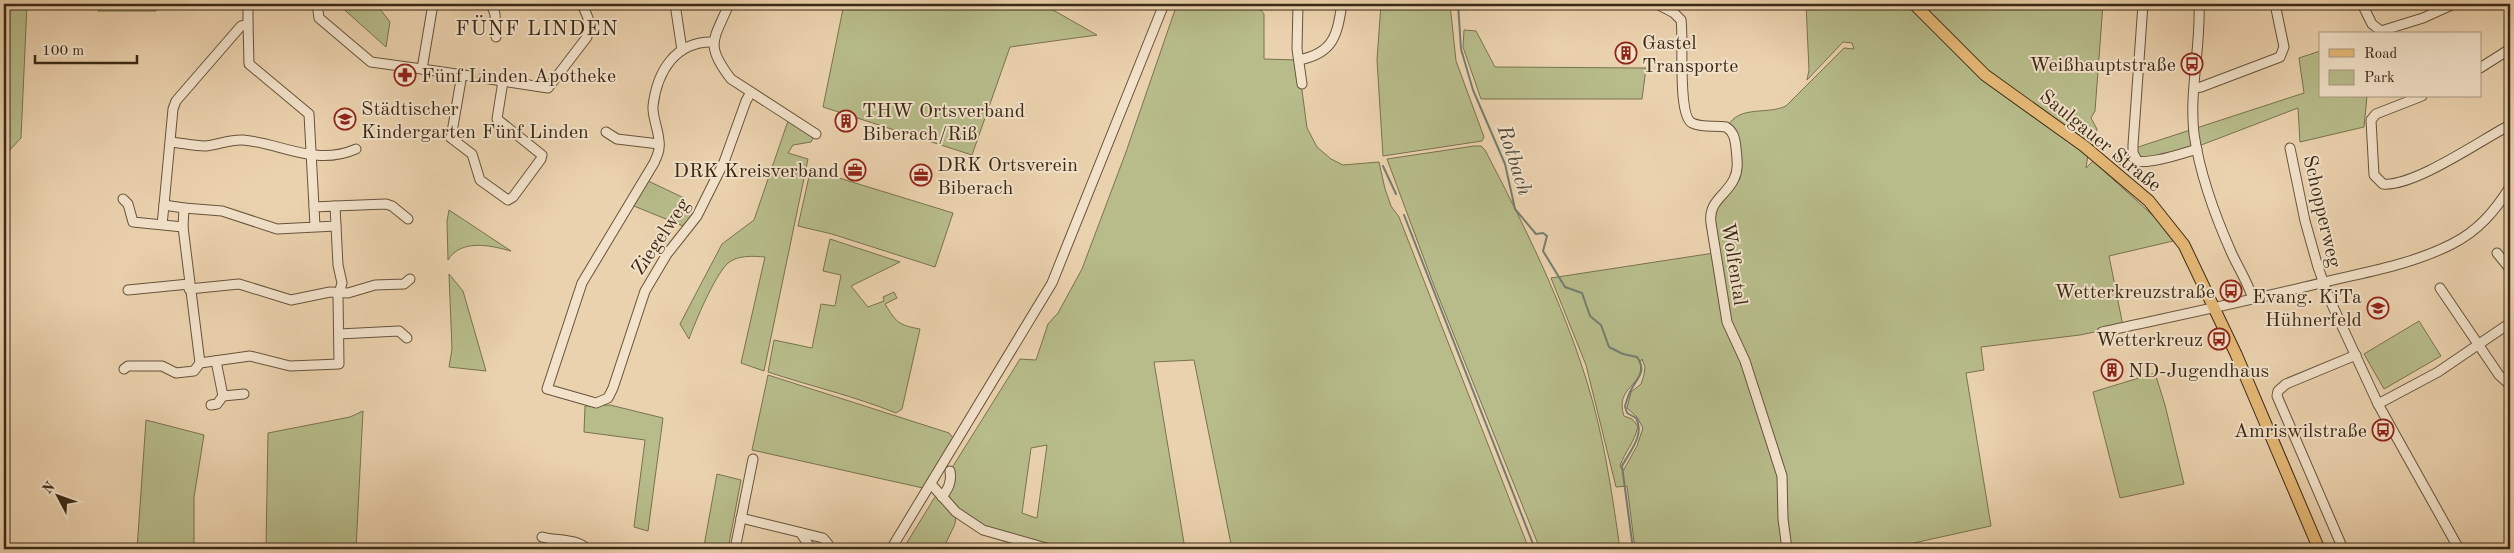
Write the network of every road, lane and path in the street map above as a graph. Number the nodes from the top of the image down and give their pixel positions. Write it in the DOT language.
graph roads {
  1 [pos="248,4"];
  2 [pos="317,4"];
  3 [pos="433,4"];
  4 [pos="491,4"];
  5 [pos="582,4"];
  6 [pos="675,4"];
  7 [pos="729,4"];
  8 [pos="1164,4"];
  9 [pos="1298,4"];
  10 [pos="1342,4"];
  11 [pos="1657,4"];
  12 [pos="1914,4"];
  13 [pos="2143,4"];
  14 [pos="2199,4"];
  15 [pos="2275,4"];
  16 [pos="2362,4"];
  17 [pos="2454,4"];
  18 [pos="2438,7"];
  19 [pos="248,24"];
  20 [pos="496,37"];
  21 [pos="713,42"];
  22 [pos="2510,49"];
  23 [pos="682,50"];
  24 [pos="1299,60"];
  25 [pos="2482,67"];
  26 [pos="422,69"];
  27 [pos="483,78"];
  28 [pos="503,81"];
  29 [pos="1302,84"];
  30 [pos="2195,88"];
  31 [pos="752,92"];
  32 [pos="2417,98"];
  33 [pos="2510,125"];
  34 [pos="606,132"];
  35 [pos="816,134"];
  36 [pos="171,142"];
  37 [pos="659,144"];
  38 [pos="2290,148"];
  39 [pos="356,149"];
  40 [pos="2197,149"];
  41 [pos="312,155"];
  42 [pos="2122,160"];
  43 [pos="2138,162"];
  44 [pos="2510,187"];
  45 [pos="123,199"];
  46 [pos="164,205"];
  47 [pos="335,206"];
  48 [pos="314,207"];
  49 [pos="184,208"];
  50 [pos="408,219"];
  51 [pos="162,225"];
  52 [pos="336,226"];
  53 [pos="182,227"];
  54 [pos="314,227"];
  55 [pos="2496,253"];
  56 [pos="2510,269"];
  57 [pos="410,279"];
  58 [pos="2323,282"];
  59 [pos="189,287"];
  60 [pos="2440,288"];
  61 [pos="128,290"];
  62 [pos="340,292"];
  63 [pos="2253,299"];
  64 [pos="2214,307"];
  65 [pos="2510,323"];
  66 [pos="2102,332"];
  67 [pos="339,334"];
  68 [pos="407,338"];
  69 [pos="2479,346"];
  70 [pos="2356,355"];
  71 [pos="216,362"];
  72 [pos="200,363"];
  73 [pos="124,369"];
  74 [pos="2510,385"];
  75 [pos="244,394"];
  76 [pos="223,396"];
  77 [pos="2378,404"];
  78 [pos="211,405"];
  79 [pos="754,459"];
  80 [pos="950,471"];
  81 [pos="931,484"];
  82 [pos="942,497"];
  83 [pos="741,518"];
  84 [pos="801,533"];
  85 [pos="542,537"];
  86 [pos="587,549"];
  87 [pos="735,549"];
  88 [pos="811,549"];
  89 [pos="827,549"];
  90 [pos="891,549"];
  91 [pos="1050,549"];
  92 [pos="1787,549"];
  93 [pos="2320,549"];
  94 [pos="2343,549"];
  95 [pos="2459,549"];
  1 -- 19 [label="street"];
  2 -- 26 [label="street"];
  3 -- 26 [label="street"];
  4 -- 20 [label="street"];
  5 -- 28 [label="street"];
  6 -- 23 [label="street"];
  7 -- 21 [label="street"];
  8 -- 81 [label="street"];
  9 -- 24 [label="street"];
  10 -- 24 [label="street"];
  11 -- 92 [label="street, Wolfental"];
  12 -- 64 [label="main road, Saulgauer Straße"];
  13 -- 43 [label="street"];
  14 -- 30 [label="street"];
  15 -- 30 [label="street"];
  16 -- 18 [label="street"];
  17 -- 18 [label="street"];
  19 -- 36 [label="street"];
  19 -- 41 [label="street"];
  21 -- 23 [label="street"];
  21 -- 31 [label="street"];
  22 -- 25 [label="street"];
  23 -- 37 [label="street"];
  24 -- 29 [label="street"];
  26 -- 28 [label="street"];
  27 -- 28 [label="street"];
  30 -- 40 [label="street"];
  31 -- 35 [label="street"];
  31 -- 37 [label="street, Ziegelweg"];
  32 -- 33 [label="street"];
  34 -- 37 [label="street"];
  36 -- 41 [label="street"];
  36 -- 46 [label="street"];
  38 -- 58 [label="street, Schopperweg"];
  39 -- 41 [label="street"];
  40 -- 43 [label="street"];
  40 -- 63 [label="street"];
  41 -- 48 [label="street"];
  42 -- 43 [label="street"];
  44 -- 58 [label="street"];
  45 -- 51 [label="street"];
  46 -- 49 [label="street"];
  46 -- 51 [label="street"];
  47 -- 48 [label="street"];
  47 -- 50 [label="street"];
  47 -- 52 [label="street"];
  48 -- 54 [label="street"];
  49 -- 53 [label="street"];
  49 -- 54 [label="street"];
  51 -- 53 [label="street"];
  52 -- 54 [label="street"];
  52 -- 62 [label="street"];
  53 -- 59 [label="street"];
  55 -- 56 [label="street"];
  57 -- 62 [label="street"];
  58 -- 63 [label="street"];
  58 -- 70 [label="street"];
  59 -- 61 [label="street"];
  59 -- 62 [label="street"];
  59 -- 72 [label="street"];
  60 -- 69 [label="street"];
  62 -- 67 [label="street"];
  63 -- 64 [label="street"];
  64 -- 66 [label="street"];
  64 -- 93 [label="main road, Saulgauer Straße"];
  65 -- 69 [label="street"];
  67 -- 68 [label="street"];
  67 -- 71 [label="street"];
  69 -- 74 [label="street"];
  69 -- 77 [label="street"];
  70 -- 77 [label="street"];
  70 -- 94 [label="street"];
  71 -- 72 [label="street"];
  71 -- 76 [label="street"];
  72 -- 73 [label="street"];
  75 -- 76 [label="street"];
  76 -- 78 [label="street"];
  77 -- 95 [label="street"];
  79 -- 83 [label="street"];
  80 -- 82 [label="street"];
  81 -- 82 [label="street"];
  81 -- 90 [label="street"];
  82 -- 91 [label="street"];
  83 -- 84 [label="street"];
  83 -- 87 [label="street"];
  84 -- 88 [label="street"];
  84 -- 89 [label="street"];
  85 -- 86 [label="street"];
}
